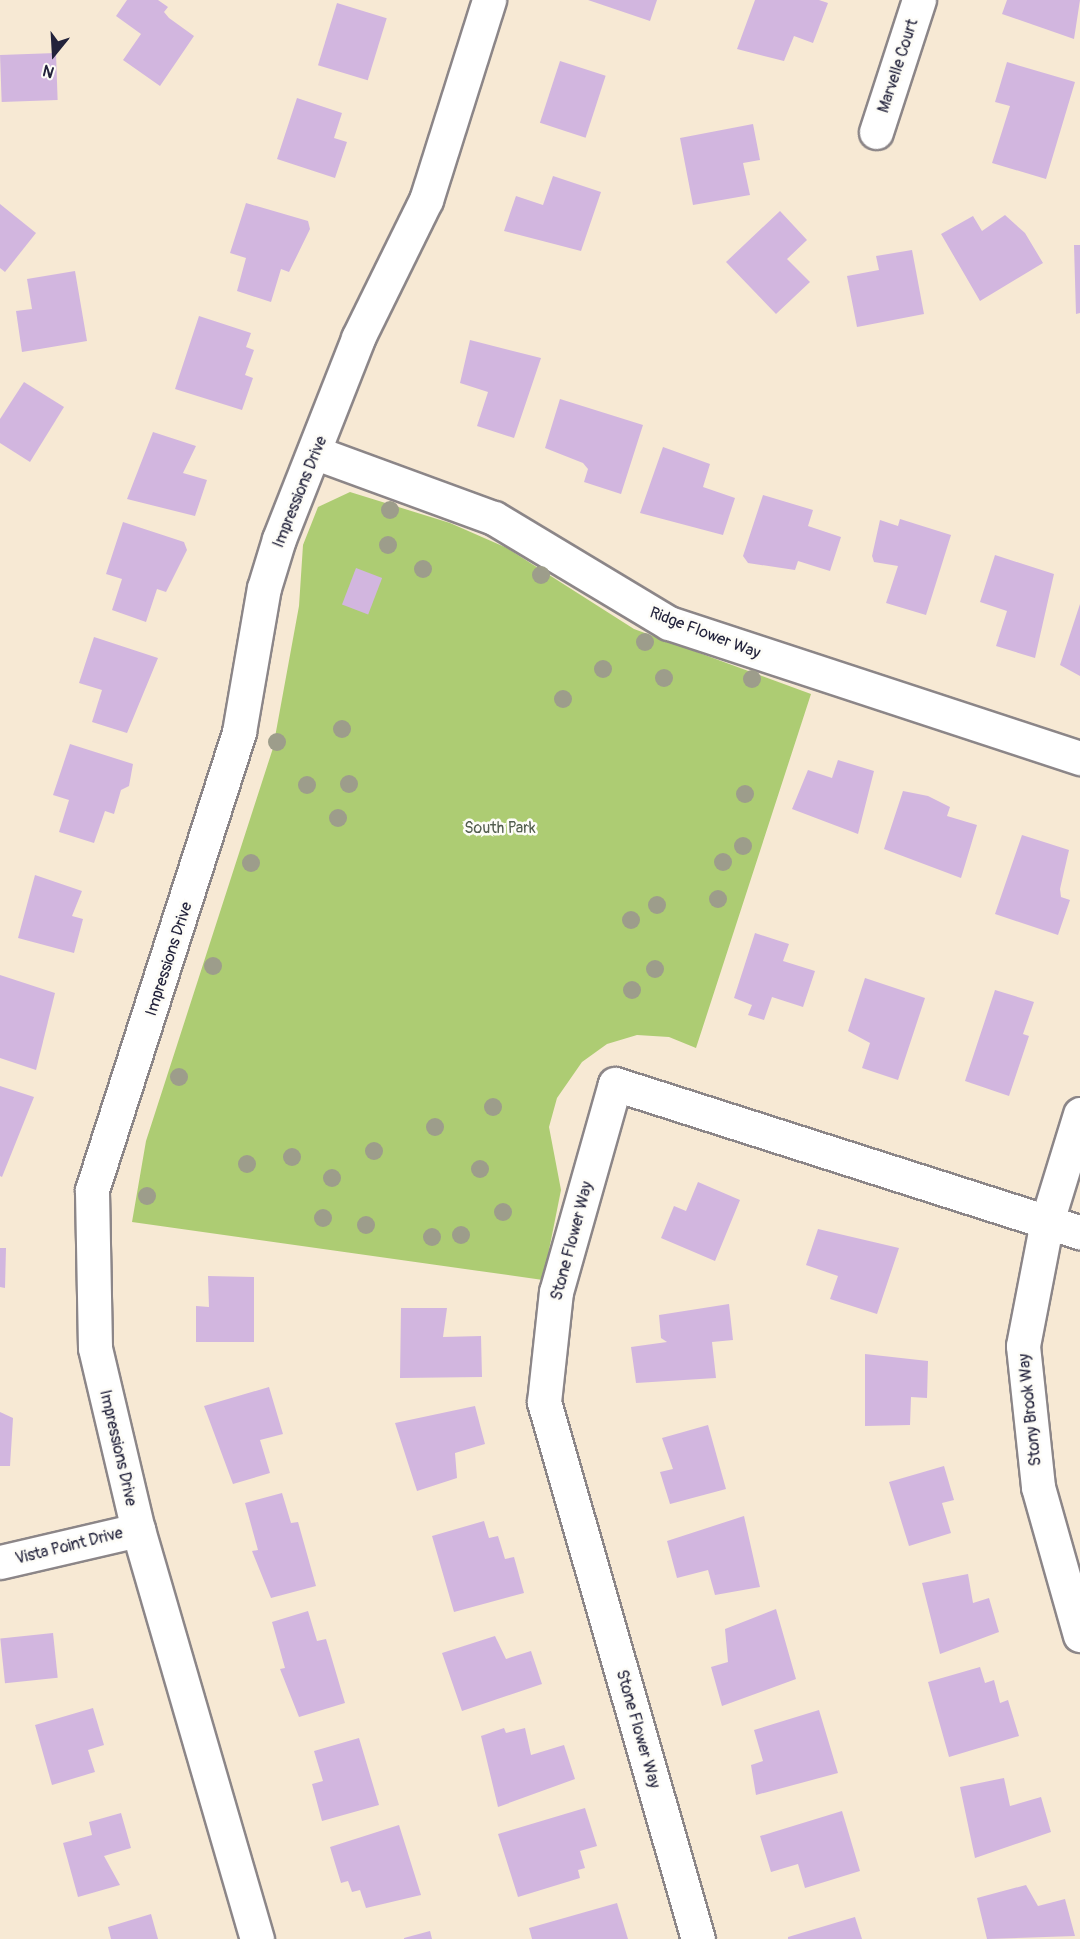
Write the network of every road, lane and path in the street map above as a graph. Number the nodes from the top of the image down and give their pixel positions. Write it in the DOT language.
graph roads {
  1 [pos="489,0"];
  2 [pos="920,0"];
  3 [pos="876,132"];
  4 [pos="316,453"];
  5 [pos="1080,758"];
  6 [pos="1080,1114"];
  7 [pos="1047,1221"];
  8 [pos="1080,1232"];
  9 [pos="138,1530"];
  10 [pos="0,1562"];
  11 [pos="1080,1635"];
  12 [pos="257,1939"];
  13 [pos="698,1939"];
  1 -- 4 [label="street, Impressions Drive"];
  2 -- 3 [label="street, Marvelle Court"];
  4 -- 5 [label="street, Ridge Flower Way"];
  4 -- 9 [label="street, Impressions Drive"];
  6 -- 7 [label="street, Stony Brook Way"];
  7 -- 8 [label="street, Stone Flower Way"];
  7 -- 11 [label="street, Stony Brook Way"];
  7 -- 13 [label="street, Stone Flower Way"];
  9 -- 10 [label="street, Vista Point Drive"];
  9 -- 12 [label="street, Impressions Drive"];
}
